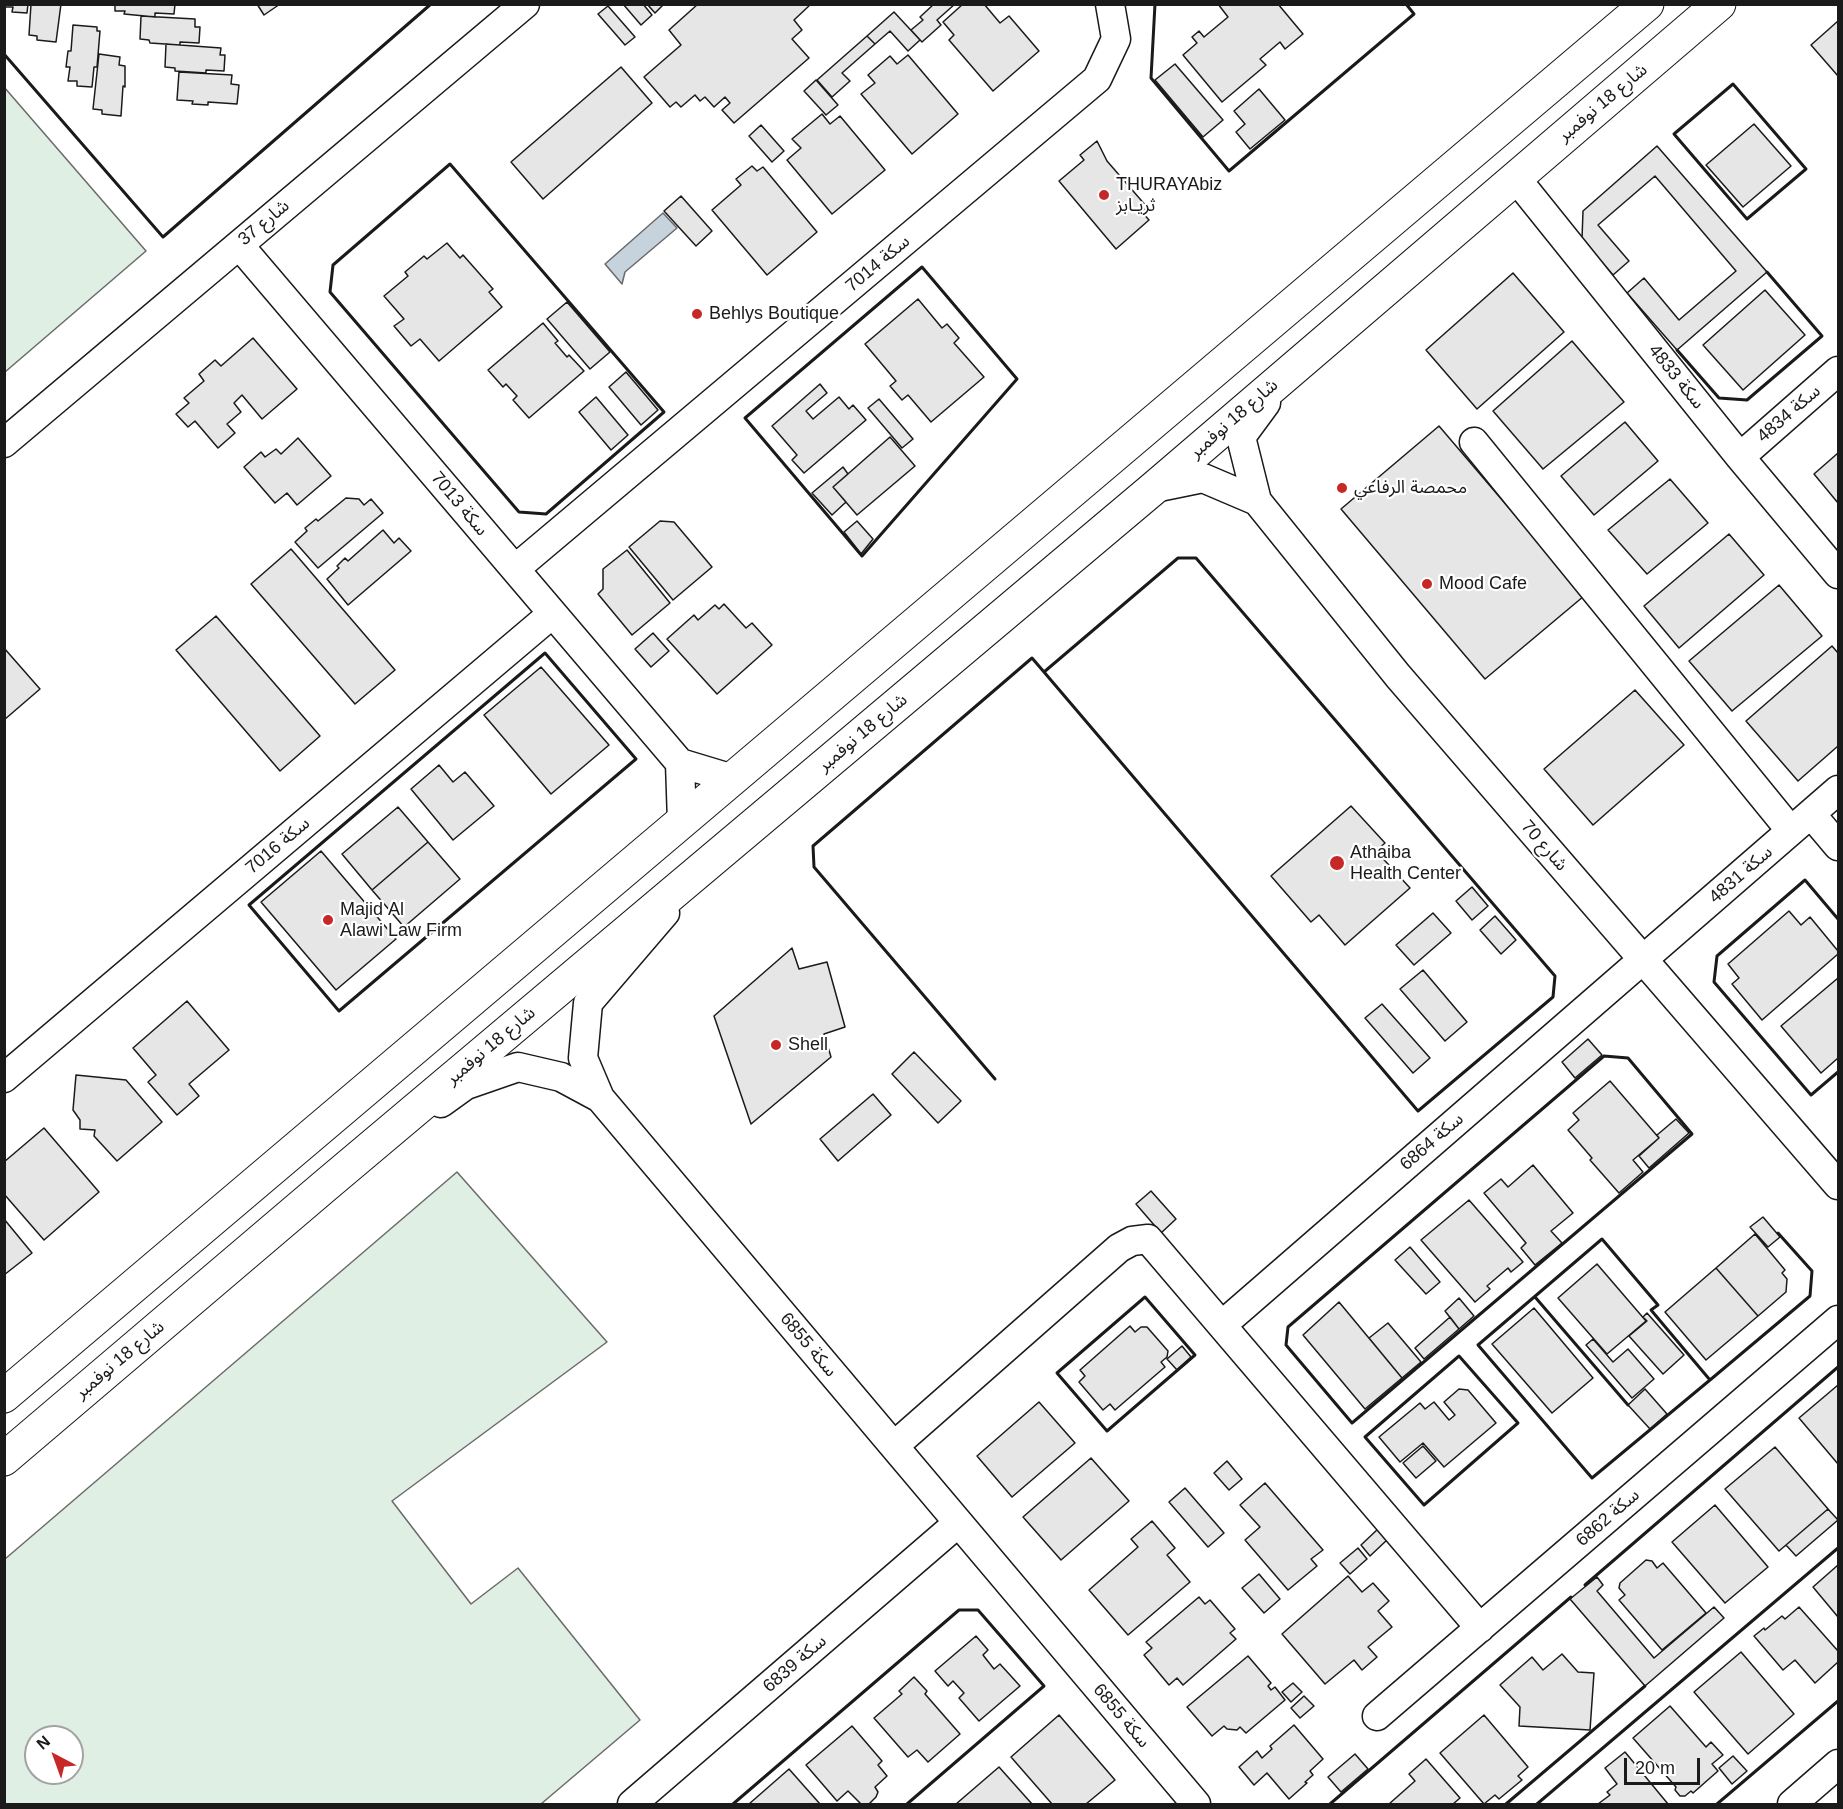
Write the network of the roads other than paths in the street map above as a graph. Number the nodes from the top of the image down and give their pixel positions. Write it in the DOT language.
graph roads {
  1 [pos="525,4"];
  2 [pos="1110,4"];
  3 [pos="1647,4"];
  4 [pos="1719,4"];
  5 [pos="1515,177"];
  6 [pos="239,245"];
  7 [pos="1293,369"];
  8 [pos="1839,371"];
  9 [pos="1474,442"];
  10 [pos="4,443"];
  11 [pos="1740,457"];
  12 [pos="1154,488"];
  13 [pos="1257,501"];
  14 [pos="515,569"];
  15 [pos="1839,574"];
  16 [pos="552,614"];
  17 [pos="680,763"];
  18 [pos="733,779"];
  19 [pos="1839,790"];
  20 [pos="682,822"];
  21 [pos="1801,823"];
  22 [pos="1839,846"];
  23 [pos="705,866"];
  24 [pos="1643,959"];
  25 [pos="4,1078"];
  26 [pos="600,1098"];
  27 [pos="326,1185"];
  28 [pos="1839,1185"];
  29 [pos="1839,1320"];
  30 [pos="1222,1325"];
  31 [pos="4,1396"];
  32 [pos="894,1446"];
  33 [pos="4,1459"];
  34 [pos="958,1522"];
  35 [pos="1480,1628"];
  36 [pos="1377,1716"];
  37 [pos="1839,1764"];
  38 [pos="1184,1801"];
  39 [pos="632,1804"];
  40 [pos="1792,1804"];
  1 -- 6 [label="street, شارع 37"];
  2 -- 14 [label="street, سكة 7014"];
  3 -- 18 [label="main road"];
  4 -- 5 [label="main road, شارع 18 نوفمبر"];
  5 -- 7 [label="main road, شارع 18 نوفمبر"];
  5 -- 11 [label="street, سكة 4833"];
  6 -- 10 [label="street, شارع 37"];
  6 -- 14 [label="street, سكة 7013"];
  7 -- 12 [label="main road, شارع 18 نوفمبر"];
  7 -- 13 [label="street, شارع 70"];
  8 -- 11 [label="street, سكة 4834"];
  9 -- 21 [label="street"];
  11 -- 15 [label="street, سكة 4833"];
  12 -- 13 [label="street, شارع 70"];
  12 -- 23 [label="main road, شارع 18 نوفمبر"];
  13 -- 24 [label="street, شارع 70"];
  14 -- 16 [label="street, سكة 7013"];
  16 -- 17 [label="street, سكة 7013"];
  16 -- 25 [label="street, سكة 7016"];
  17 -- 18 [label="street"];
  17 -- 20 [label="street"];
  18 -- 20 [label="main road"];
  19 -- 21 [label="street, سكة 4831"];
  20 -- 31 [label="main road"];
  21 -- 22 [label="street"];
  21 -- 24 [label="street, سكة 4831"];
  23 -- 26 [label="street, سكة 6855"];
  23 -- 27 [label="main road, شارع 18 نوفمبر"];
  24 -- 28 [label="street, شارع 70"];
  24 -- 30 [label="street, سكة 6864"];
  26 -- 27 [label="street"];
  26 -- 32 [label="street, سكة 6855"];
  27 -- 33 [label="main road, شارع 18 نوفمبر"];
  29 -- 35 [label="street, سكة 6862"];
  30 -- 32 [label="street"];
  30 -- 35 [label="street"];
  32 -- 34 [label="street, سكة 6855"];
  34 -- 38 [label="street, سكة 6855"];
  34 -- 39 [label="street, سكة 6839"];
  35 -- 36 [label="street, سكة 6862"];
  37 -- 40 [label="street"];
}
